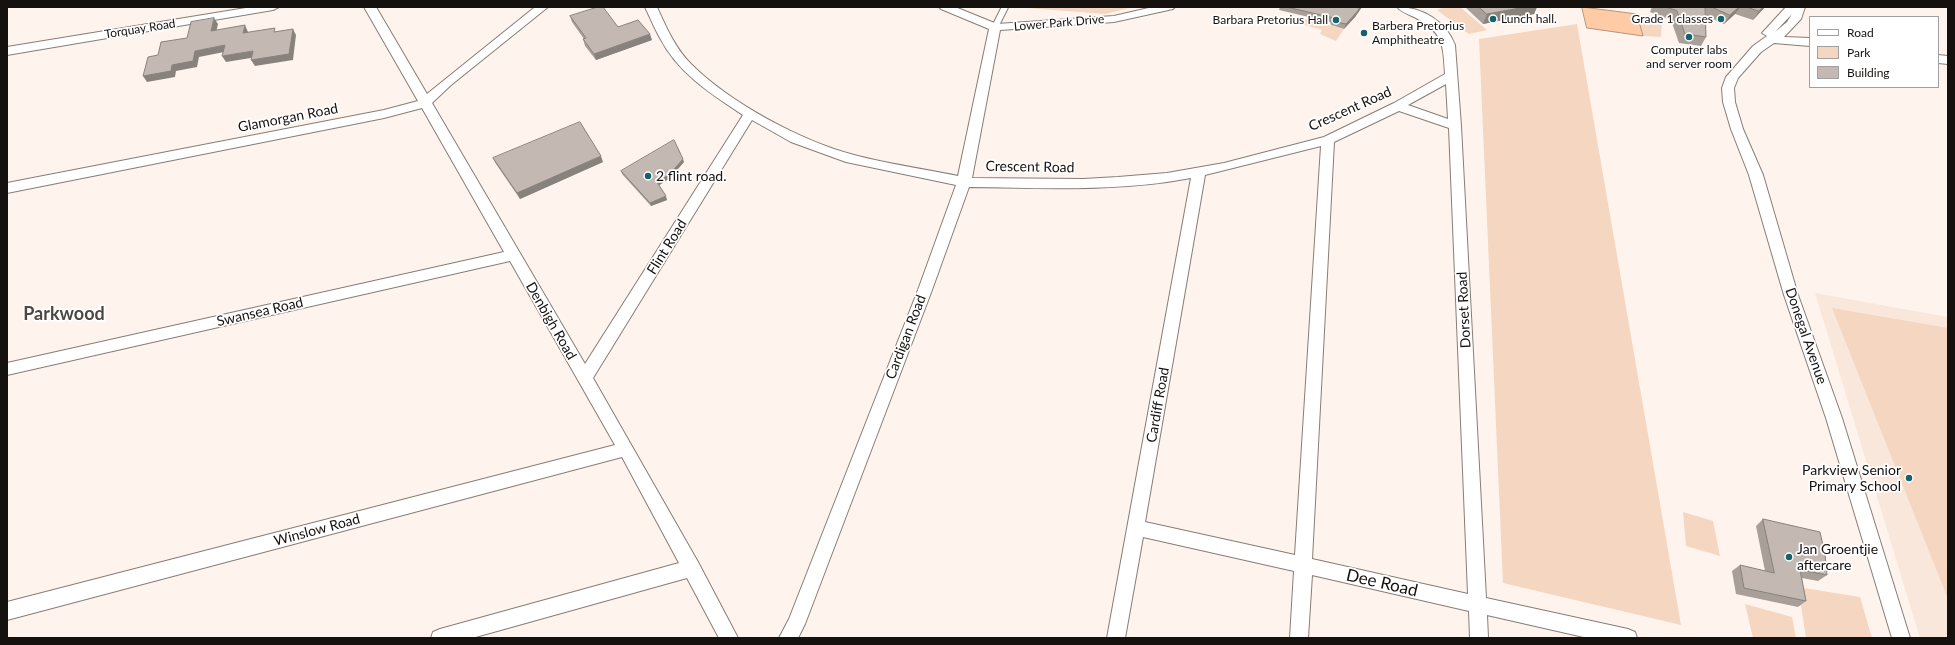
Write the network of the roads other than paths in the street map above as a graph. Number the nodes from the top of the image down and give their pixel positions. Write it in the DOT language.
graph roads {
  1 [pos="273,7"];
  2 [pos="370,7"];
  3 [pos="542,7"];
  4 [pos="651,7"];
  5 [pos="945,7"];
  6 [pos="1005,7"];
  7 [pos="1169,7"];
  8 [pos="1403,7"];
  9 [pos="1799,9"];
  10 [pos="995,27"];
  11 [pos="1770,38"];
  12 [pos="1809,42"];
  13 [pos="7,51"];
  14 [pos="1450,76"];
  15 [pos="424,103"];
  16 [pos="1398,106"];
  17 [pos="750,114"];
  18 [pos="1455,126"];
  19 [pos="1328,140"];
  20 [pos="1199,172"];
  21 [pos="964,182"];
  22 [pos="7,188"];
  23 [pos="513,255"];
  24 [pos="7,369"];
  25 [pos="584,379"];
  26 [pos="626,449"];
  27 [pos="1136,528"];
  28 [pos="1304,565"];
  29 [pos="692,568"];
  30 [pos="1477,605"];
  31 [pos="7,611"];
  32 [pos="440,638"];
  33 [pos="729,638"];
  34 [pos="788,638"];
  35 [pos="1116,638"];
  36 [pos="1299,638"];
  37 [pos="1479,638"];
  38 [pos="1628,638"];
  39 [pos="1901,638"];
  1 -- 13 [label="street, Torquay Road"];
  2 -- 15 [label="street, Denbigh Road"];
  3 -- 15 [label="street, Glamorgan Road"];
  4 -- 17 [label="street, Crescent Road"];
  5 -- 10 [label="street"];
  6 -- 10 [label="lane"];
  7 -- 10 [label="street, Lower Park Drive"];
  8 -- 14 [label="street, Dorset Road"];
  9 -- 11 [label="street, Donegal Avenue"];
  10 -- 21 [label="street, Cardigan Road"];
  11 -- 12 [label="street"];
  11 -- 39 [label="street, Donegal Avenue"];
  14 -- 16 [label="street, Crescent Road"];
  14 -- 18 [label="street, Dorset Road"];
  15 -- 22 [label="street, Glamorgan Road"];
  15 -- 23 [label="street, Denbigh Road"];
  16 -- 18 [label="street"];
  16 -- 19 [label="street, Crescent Road"];
  17 -- 21 [label="street, Crescent Road"];
  17 -- 25 [label="street, Flint Road"];
  18 -- 30 [label="street, Dorset Road"];
  19 -- 20 [label="street, Crescent Road"];
  19 -- 28 [label="street"];
  20 -- 21 [label="street, Crescent Road"];
  20 -- 27 [label="street, Cardiff Road"];
  21 -- 34 [label="street, Cardigan Road"];
  23 -- 24 [label="street, Swansea Road"];
  23 -- 25 [label="street, Denbigh Road"];
  25 -- 26 [label="street, Denbigh Road"];
  26 -- 29 [label="street, Denbigh Road"];
  26 -- 31 [label="street, Winslow Road"];
  27 -- 28 [label="street, Dee Road"];
  27 -- 35 [label="street, Cardiff Road"];
  28 -- 30 [label="street, Dee Road"];
  28 -- 36 [label="street"];
  29 -- 32 [label="street"];
  29 -- 33 [label="street, Denbigh Road"];
  30 -- 37 [label="street, Dorset Road"];
  30 -- 38 [label="street, Dee Road"];
}
